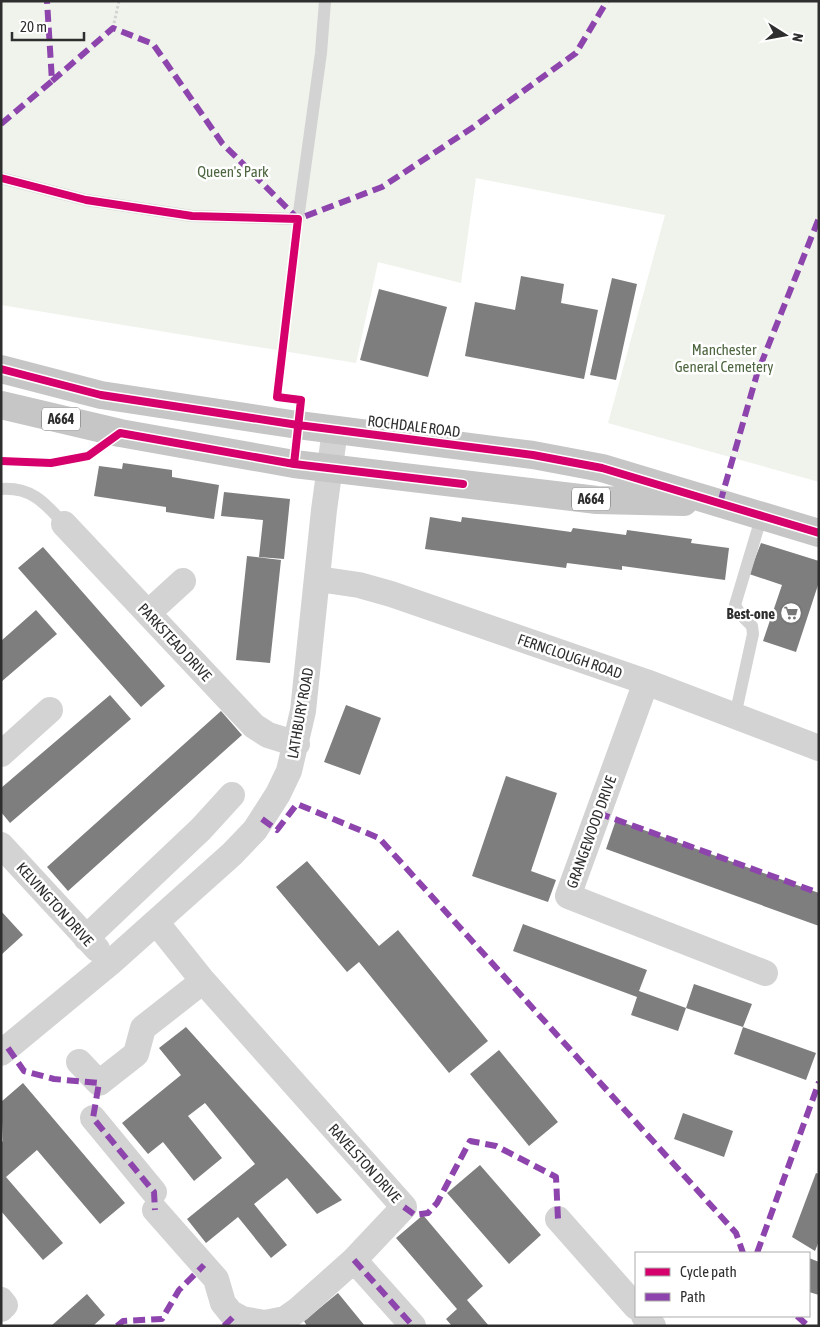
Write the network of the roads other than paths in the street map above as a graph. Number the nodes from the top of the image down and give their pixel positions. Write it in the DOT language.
graph roads {
  1 [pos="325,1"];
  2 [pos="1,178"];
  3 [pos="1,369"];
  4 [pos="1,405"];
  5 [pos="335,430"];
  6 [pos="329,467"];
  7 [pos="1,489"];
  8 [pos="720,503"];
  9 [pos="762,515"];
  10 [pos="64,524"];
  11 [pos="819,533"];
  12 [pos="318,579"];
  13 [pos="183,581"];
  14 [pos="148,613"];
  15 [pos="646,682"];
  16 [pos="50,710"];
  17 [pos="735,716"];
  18 [pos="297,744"];
  19 [pos="819,748"];
  20 [pos="1,754"];
  21 [pos="232,795"];
  22 [pos="1,844"];
  23 [pos="156,922"];
  24 [pos="86,938"];
  25 [pos="110,963"];
  26 [pos="765,973"];
  27 [pos="203,981"];
  28 [pos="1,1053"];
  29 [pos="79,1062"];
  30 [pos="93,1118"];
  31 [pos="558,1219"];
  32 [pos="354,1260"];
  33 [pos="1,1300"];
  34 [pos="635,1306"];
  35 [pos="1,1309"];
  36 [pos="413,1326"];
  1 -- 2 [label="lane"];
  3 -- 5 [label="main road, ROCHDALE ROAD / A664"];
  4 -- 6 [label="main road, ROCHDALE ROAD / A664"];
  5 -- 6 [label="street, LATHBURY ROAD"];
  5 -- 8 [label="main road, ROCHDALE ROAD / A664"];
  6 -- 8 [label="main road, ROCHDALE ROAD / A664"];
  6 -- 12 [label="street, LATHBURY ROAD"];
  7 -- 10 [label="lane"];
  8 -- 9 [label="main road, ROCHDALE ROAD / A664"];
  9 -- 11 [label="main road, ROCHDALE ROAD / A664"];
  9 -- 17 [label="lane"];
  10 -- 14 [label="street, PARKSTEAD DRIVE"];
  12 -- 15 [label="street, FERNCLOUGH ROAD"];
  12 -- 18 [label="street, LATHBURY ROAD"];
  13 -- 14 [label="street"];
  14 -- 18 [label="street, PARKSTEAD DRIVE"];
  15 -- 17 [label="street, FERNCLOUGH ROAD"];
  15 -- 26 [label="street, GRANGEWOOD DRIVE"];
  16 -- 20 [label="street"];
  17 -- 19 [label="street, FERNCLOUGH ROAD"];
  18 -- 23 [label="street, LATHBURY ROAD"];
  21 -- 24 [label="street"];
  22 -- 24 [label="street, KELVINGTON DRIVE"];
  23 -- 25 [label="street, LATHBURY ROAD"];
  23 -- 27 [label="street, RAVELSTON DRIVE"];
  24 -- 25 [label="street, KELVINGTON DRIVE"];
  25 -- 28 [label="street, LATHBURY ROAD"];
  27 -- 29 [label="street"];
  27 -- 32 [label="street, RAVELSTON DRIVE"];
  30 -- 32 [label="street, RAVELSTON DRIVE"];
  31 -- 34 [label="street"];
  32 -- 36 [label="street"];
  33 -- 35 [label="street"];
}
